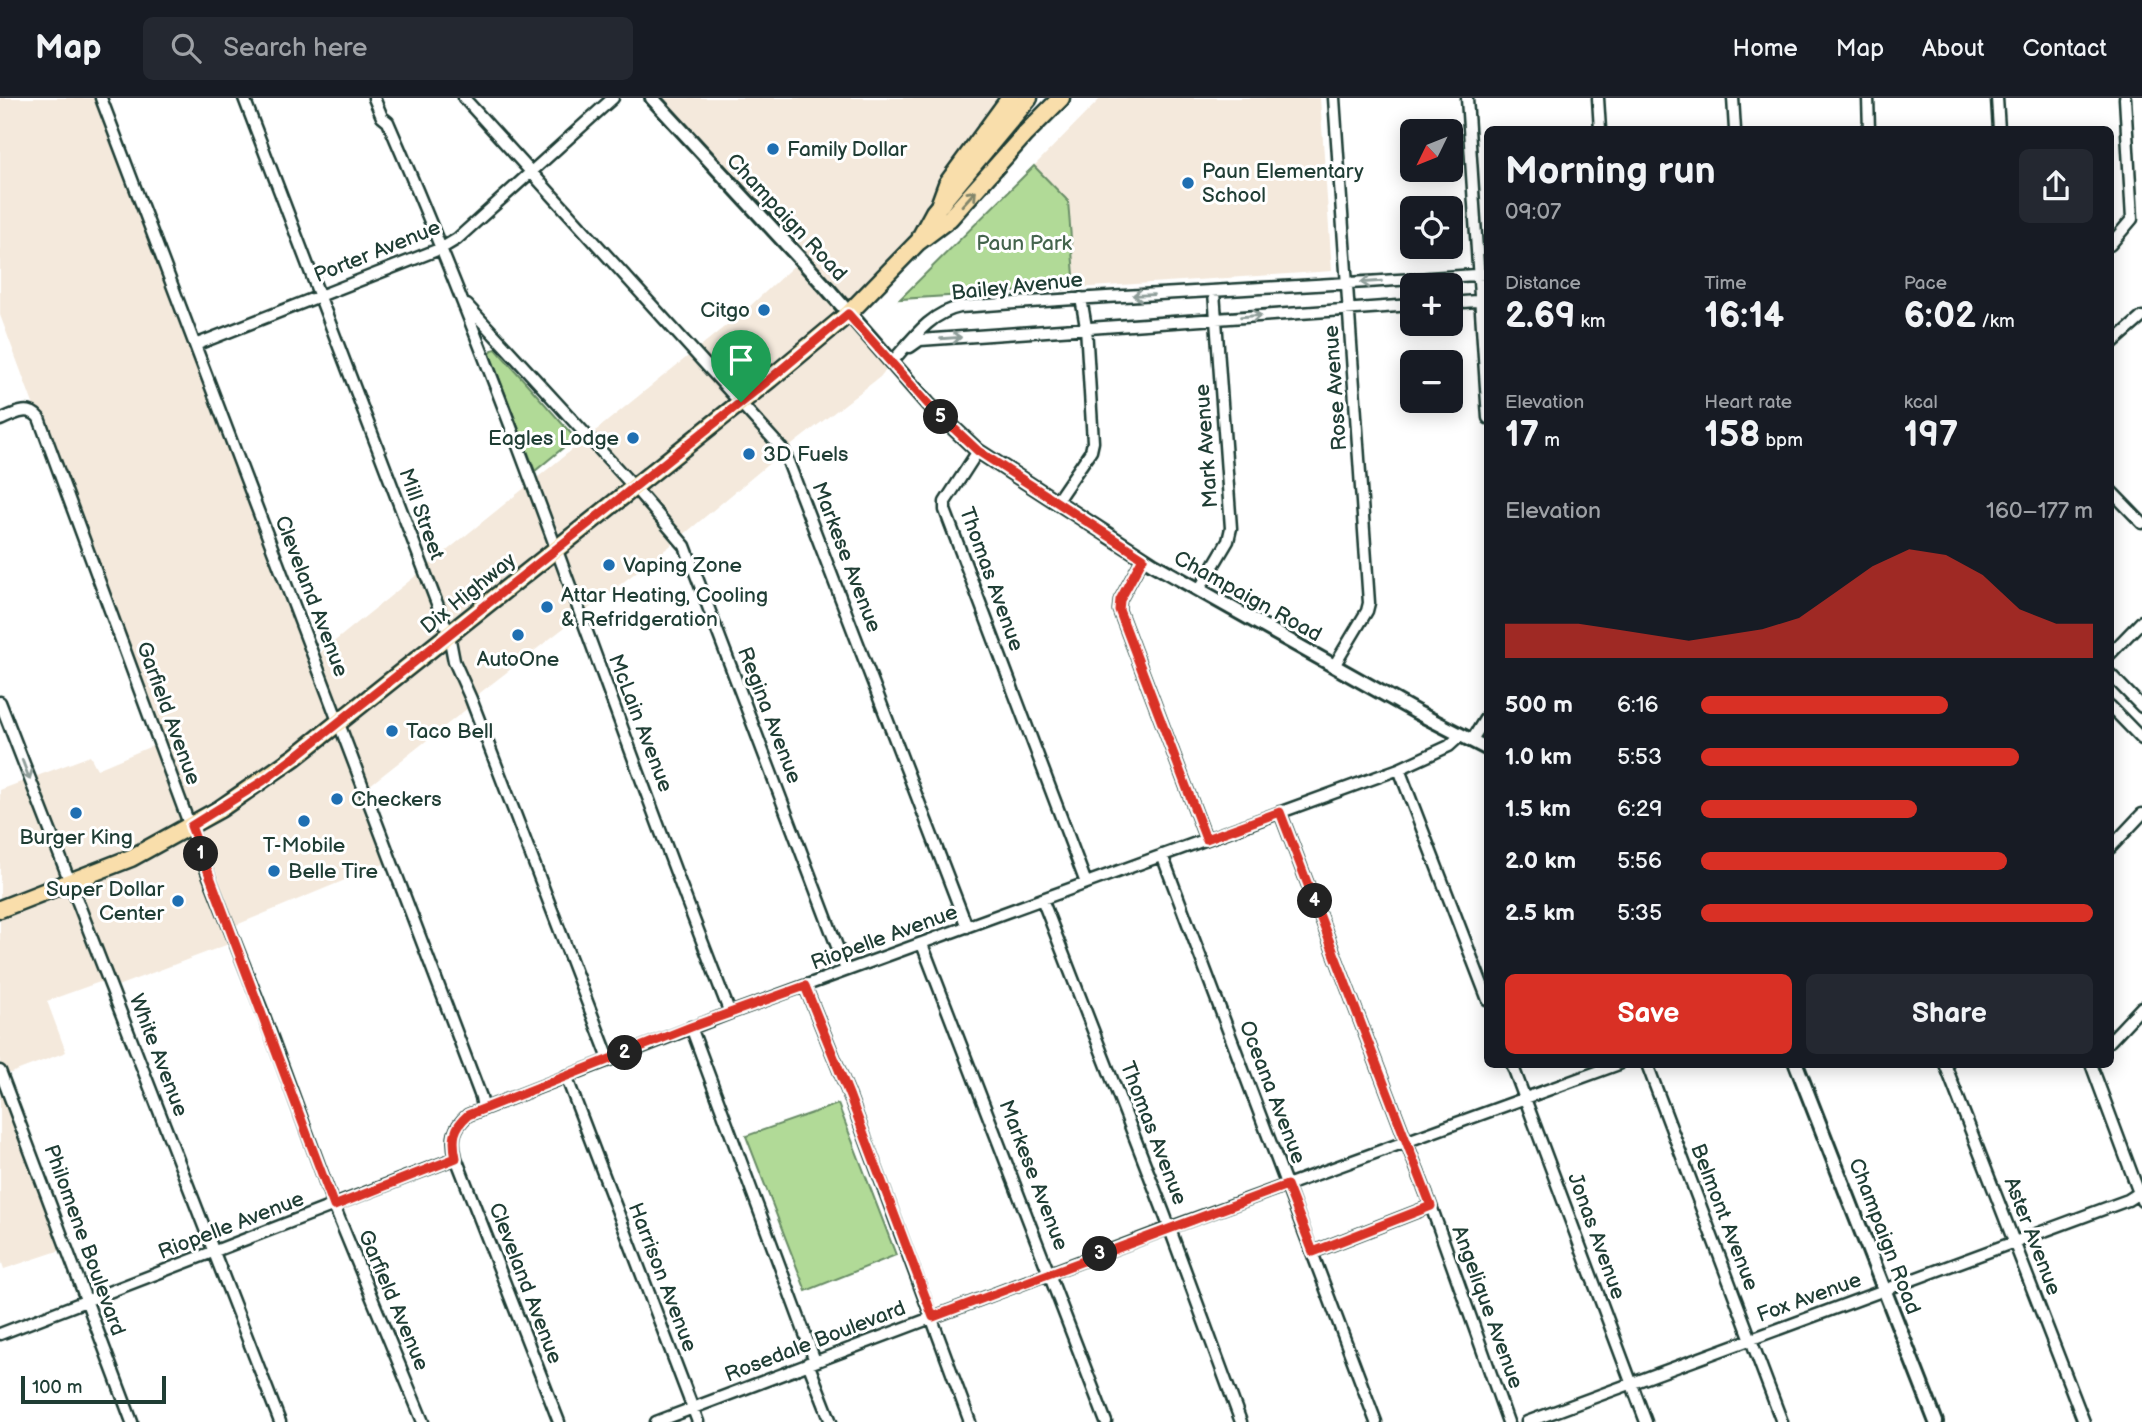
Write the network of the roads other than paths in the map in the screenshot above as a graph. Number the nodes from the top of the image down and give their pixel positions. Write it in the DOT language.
graph roads {
  1 [pos="101,98"];
  2 [pos="244,98"];
  3 [pos="374,98"];
  4 [pos="464,98"];
  5 [pos="613,98"];
  6 [pos="652,98"];
  7 [pos="1011,98"];
  8 [pos="1029,98"];
  9 [pos="1061,98"];
  10 [pos="1334,98"];
  11 [pos="1467,98"];
  12 [pos="1598,98"];
  13 [pos="1733,98"];
  14 [pos="1868,98"];
  15 [pos="1997,98"];
  16 [pos="2125,98"];
  17 [pos="1600,126"];
  18 [pos="1735,126"];
  19 [pos="1870,126"];
  20 [pos="1999,126"];
  21 [pos="532,171"];
  22 [pos="941,204"];
  23 [pos="2114,232"];
  24 [pos="2123,232"];
  25 [pos="2114,241"];
  26 [pos="918,242"];
  27 [pos="442,248"];
  28 [pos="1483,274"];
  29 [pos="1347,283"];
  30 [pos="1214,292"];
  31 [pos="319,296"];
  32 [pos="1081,298"];
  33 [pos="1484,301"];
  34 [pos="464,302"];
  35 [pos="1463,302"];
  36 [pos="1400,306"];
  37 [pos="1349,309"];
  38 [pos="848,314"];
  39 [pos="2142,317"];
  40 [pos="1216,319"];
  41 [pos="1086,327"];
  42 [pos="2114,342"];
  43 [pos="195,345"];
  44 [pos="891,363"];
  45 [pos="741,402"];
  46 [pos="0,420"];
  47 [pos="978,451"];
  48 [pos="634,487"];
  49 [pos="2114,494"];
  50 [pos="1056,502"];
  51 [pos="2142,523"];
  52 [pos="555,548"];
  53 [pos="1143,558"];
  54 [pos="1199,590"];
  55 [pos="2142,621"];
  56 [pos="449,635"];
  57 [pos="2114,650"];
  58 [pos="1334,666"];
  59 [pos="2114,678"];
  60 [pos="0,702"];
  61 [pos="2142,707"];
  62 [pos="2114,710"];
  63 [pos="1484,718"];
  64 [pos="340,722"];
  65 [pos="1466,738"];
  66 [pos="2142,739"];
  67 [pos="1484,747"];
  68 [pos="1399,769"];
  69 [pos="1280,812"];
  70 [pos="2142,814"];
  71 [pos="191,826"];
  72 [pos="1206,839"];
  73 [pos="2114,844"];
  74 [pos="1162,855"];
  75 [pos="70,883"];
  76 [pos="1086,883"];
  77 [pos="1042,899"];
  78 [pos="0,909"];
  79 [pos="967,927"];
  80 [pos="922,944"];
  81 [pos="846,970"];
  82 [pos="805,986"];
  83 [pos="1484,990"];
  84 [pos="2142,1007"];
  85 [pos="730,1013"];
  86 [pos="691,1027"];
  87 [pos="2114,1037"];
  88 [pos="609,1059"];
  89 [pos="1514,1068"];
  90 [pos="1608,1068"];
  91 [pos="1649,1068"];
  92 [pos="1798,1068"];
  93 [pos="1947,1068"];
  94 [pos="2093,1068"];
  95 [pos="0,1071"];
  96 [pos="566,1076"];
  97 [pos="1525,1098"];
  98 [pos="483,1108"];
  99 [pos="1406,1143"];
  100 [pos="456,1158"];
  101 [pos="1287,1185"];
  102 [pos="2141,1195"];
  103 [pos="334,1206"];
  104 [pos="1431,1206"];
  105 [pos="1169,1228"];
  106 [pos="2015,1241"];
  107 [pos="215,1252"];
  108 [pos="1313,1252"];
  109 [pos="1050,1273"];
  110 [pos="1885,1289"];
  111 [pos="87,1301"];
  112 [pos="933,1317"];
  113 [pos="0,1334"];
  114 [pos="1751,1339"];
  115 [pos="812,1362"];
  116 [pos="1632,1384"];
  117 [pos="692,1408"];
  118 [pos="132,1422"];
  119 [pos="281,1422"];
  120 [pos="423,1422"];
  121 [pos="559,1422"];
  122 [pos="656,1422"];
  123 [pos="698,1422"];
  124 [pos="831,1422"];
  125 [pos="970,1422"];
  126 [pos="1106,1422"];
  127 [pos="1241,1422"];
  128 [pos="1376,1422"];
  129 [pos="1508,1422"];
  130 [pos="1527,1422"];
  131 [pos="1646,1422"];
  132 [pos="1782,1422"];
  133 [pos="1936,1422"];
  134 [pos="2084,1422"];
  1 -- 43 [label="street, Cleveland Avenue"];
  2 -- 31 [label="street, Mill Street"];
  3 -- 27 [label="street, McLain Avenue"];
  4 -- 21 [label="street, Markese Avenue"];
  5 -- 21 [label="street, Porter Avenue"];
  6 -- 38 [label="street, Champaign Road"];
  7 -- 22 [label="highway"];
  8 -- 22 [label="main road, Dix Highway"];
  26 -- 9 [label="main road, Dix Highway, one-way"];
  10 -- 29 [label="street, Rose Avenue"];
  11 -- 28 [label="street"];
  12 -- 17 [label="street"];
  13 -- 18 [label="street"];
  14 -- 19 [label="street"];
  15 -- 20 [label="street"];
  16 -- 24 [label="street"];
  21 -- 27 [label="street, Porter Avenue"];
  21 -- 45 [label="street, Markese Avenue"];
  22 -- 26 [label="main road, Dix Highway"];
  23 -- 24 [label="street"];
  24 -- 25 [label="street"];
  26 -- 38 [label="main road, Dix Highway"];
  27 -- 31 [label="street, Porter Avenue"];
  27 -- 34 [label="street, McLain Avenue"];
  28 -- 29 [label="street, Bailey Avenue, one-way"];
  28 -- 33 [label="street"];
  29 -- 30 [label="street, Bailey Avenue"];
  29 -- 37 [label="street, Rose Avenue"];
  30 -- 32 [label="street, Bailey Avenue, one-way"];
  30 -- 40 [label="street, Mark Avenue"];
  31 -- 43 [label="street, Porter Avenue"];
  31 -- 56 [label="street, Mill Street"];
  32 -- 41 [label="street"];
  32 -- 44 [label="street, Bailey Avenue"];
  33 -- 35 [label="street"];
  34 -- 48 [label="street, Regina Avenue"];
  34 -- 52 [label="street, McLain Avenue"];
  36 -- 37 [label="street"];
  40 -- 37 [label="street, one-way"];
  37 -- 58 [label="street, Rose Avenue"];
  38 -- 44 [label="street, Champaign Road"];
  38 -- 45 [label="main road, Dix Highway"];
  39 -- 42 [label="street"];
  40 -- 41 [label="street"];
  40 -- 54 [label="street, Mark Avenue"];
  44 -- 41 [label="street, one-way"];
  41 -- 50 [label="street"];
  43 -- 64 [label="street, Cleveland Avenue"];
  44 -- 47 [label="street, Champaign Road"];
  45 -- 48 [label="main road, Dix Highway"];
  45 -- 79 [label="street, Markese Avenue"];
  46 -- 71 [label="street, Garfield Avenue"];
  47 -- 50 [label="street, Champaign Road"];
  47 -- 76 [label="street, Thomas Avenue"];
  48 -- 52 [label="main road, Dix Highway"];
  48 -- 81 [label="street, Regina Avenue"];
  49 -- 51 [label="street"];
  50 -- 53 [label="street, Champaign Road"];
  52 -- 56 [label="main road, Dix Highway"];
  52 -- 85 [label="street, McLain Avenue"];
  53 -- 54 [label="street, Champaign Road"];
  53 -- 72 [label="street"];
  54 -- 58 [label="street, Champaign Road"];
  55 -- 57 [label="street"];
  56 -- 64 [label="main road, Dix Highway"];
  56 -- 88 [label="street, Mill Street"];
  58 -- 65 [label="street, Champaign Road"];
  59 -- 61 [label="street"];
  60 -- 75 [label="street, White Avenue, one-way"];
  62 -- 66 [label="street"];
  63 -- 65 [label="street"];
  64 -- 71 [label="main road, Dix Highway"];
  64 -- 98 [label="street, Cleveland Avenue"];
  65 -- 67 [label="street, Champaign Road"];
  65 -- 68 [label="street, Riopelle Avenue"];
  68 -- 69 [label="street, Riopelle Avenue"];
  68 -- 83 [label="street"];
  69 -- 72 [label="street, Riopelle Avenue"];
  69 -- 99 [label="street, Angelique Avenue"];
  70 -- 73 [label="street"];
  71 -- 75 [label="main road, Dix Highway"];
  71 -- 103 [label="street, Garfield Avenue"];
  72 -- 74 [label="street, Riopelle Avenue"];
  74 -- 76 [label="street, Riopelle Avenue"];
  74 -- 101 [label="street, Oceana Avenue"];
  75 -- 78 [label="main road, Dix Highway"];
  75 -- 107 [label="street, White Avenue"];
  76 -- 77 [label="street, Riopelle Avenue"];
  77 -- 79 [label="street, Riopelle Avenue"];
  77 -- 105 [label="street, Thomas Avenue"];
  79 -- 80 [label="street, Riopelle Avenue"];
  80 -- 81 [label="street, Riopelle Avenue"];
  80 -- 109 [label="street, Markese Avenue"];
  81 -- 82 [label="street, Riopelle Avenue"];
  82 -- 85 [label="street, Riopelle Avenue"];
  82 -- 112 [label="street"];
  84 -- 87 [label="street"];
  85 -- 86 [label="street, Riopelle Avenue"];
  86 -- 88 [label="street, Riopelle Avenue"];
  86 -- 115 [label="street"];
  88 -- 96 [label="street, Riopelle Avenue"];
  89 -- 97 [label="street, Jonas Avenue"];
  90 -- 97 [label="street, Rosedale Boulevard"];
  91 -- 114 [label="street, Belmont Avenue"];
  92 -- 110 [label="street, Champaign Road"];
  93 -- 106 [label="street, Aster Avenue"];
  94 -- 102 [label="street"];
  95 -- 111 [label="street, Philomene Boulevard"];
  96 -- 98 [label="street, Riopelle Avenue"];
  96 -- 117 [label="street, Harrison Avenue"];
  97 -- 99 [label="street, Rosedale Boulevard"];
  97 -- 116 [label="street, Jonas Avenue"];
  98 -- 100 [label="street, Riopelle Avenue"];
  99 -- 101 [label="street, Rosedale Boulevard"];
  99 -- 104 [label="street, Angelique Avenue"];
  100 -- 103 [label="street, Riopelle Avenue"];
  100 -- 121 [label="street, Cleveland Avenue"];
  101 -- 105 [label="street, Rosedale Boulevard"];
  101 -- 108 [label="street, Oceana Avenue"];
  102 -- 106 [label="street, Fox Avenue"];
  103 -- 107 [label="street, Riopelle Avenue"];
  103 -- 120 [label="street, Garfield Avenue"];
  104 -- 108 [label="street"];
  104 -- 129 [label="street, Angelique Avenue"];
  105 -- 109 [label="street, Rosedale Boulevard"];
  105 -- 127 [label="street, Thomas Avenue"];
  106 -- 110 [label="street, Fox Avenue"];
  106 -- 134 [label="street, Aster Avenue"];
  107 -- 111 [label="street, Riopelle Avenue"];
  107 -- 119 [label="street, White Avenue"];
  108 -- 128 [label="street, Oceana Avenue"];
  109 -- 112 [label="street, Rosedale Boulevard"];
  109 -- 126 [label="street, Markese Avenue"];
  110 -- 114 [label="street, Fox Avenue"];
  110 -- 133 [label="street, Champaign Road"];
  111 -- 113 [label="street, Riopelle Avenue"];
  111 -- 118 [label="street, Philomene Boulevard"];
  112 -- 115 [label="street, Rosedale Boulevard"];
  112 -- 125 [label="street"];
  114 -- 116 [label="street, Fox Avenue"];
  114 -- 132 [label="street, Belmont Avenue"];
  115 -- 117 [label="street, Rosedale Boulevard"];
  115 -- 124 [label="street"];
  116 -- 130 [label="street, Fox Avenue"];
  116 -- 131 [label="street, Jonas Avenue"];
  117 -- 122 [label="street, Rosedale Boulevard"];
  117 -- 123 [label="street, Harrison Avenue"];
}
